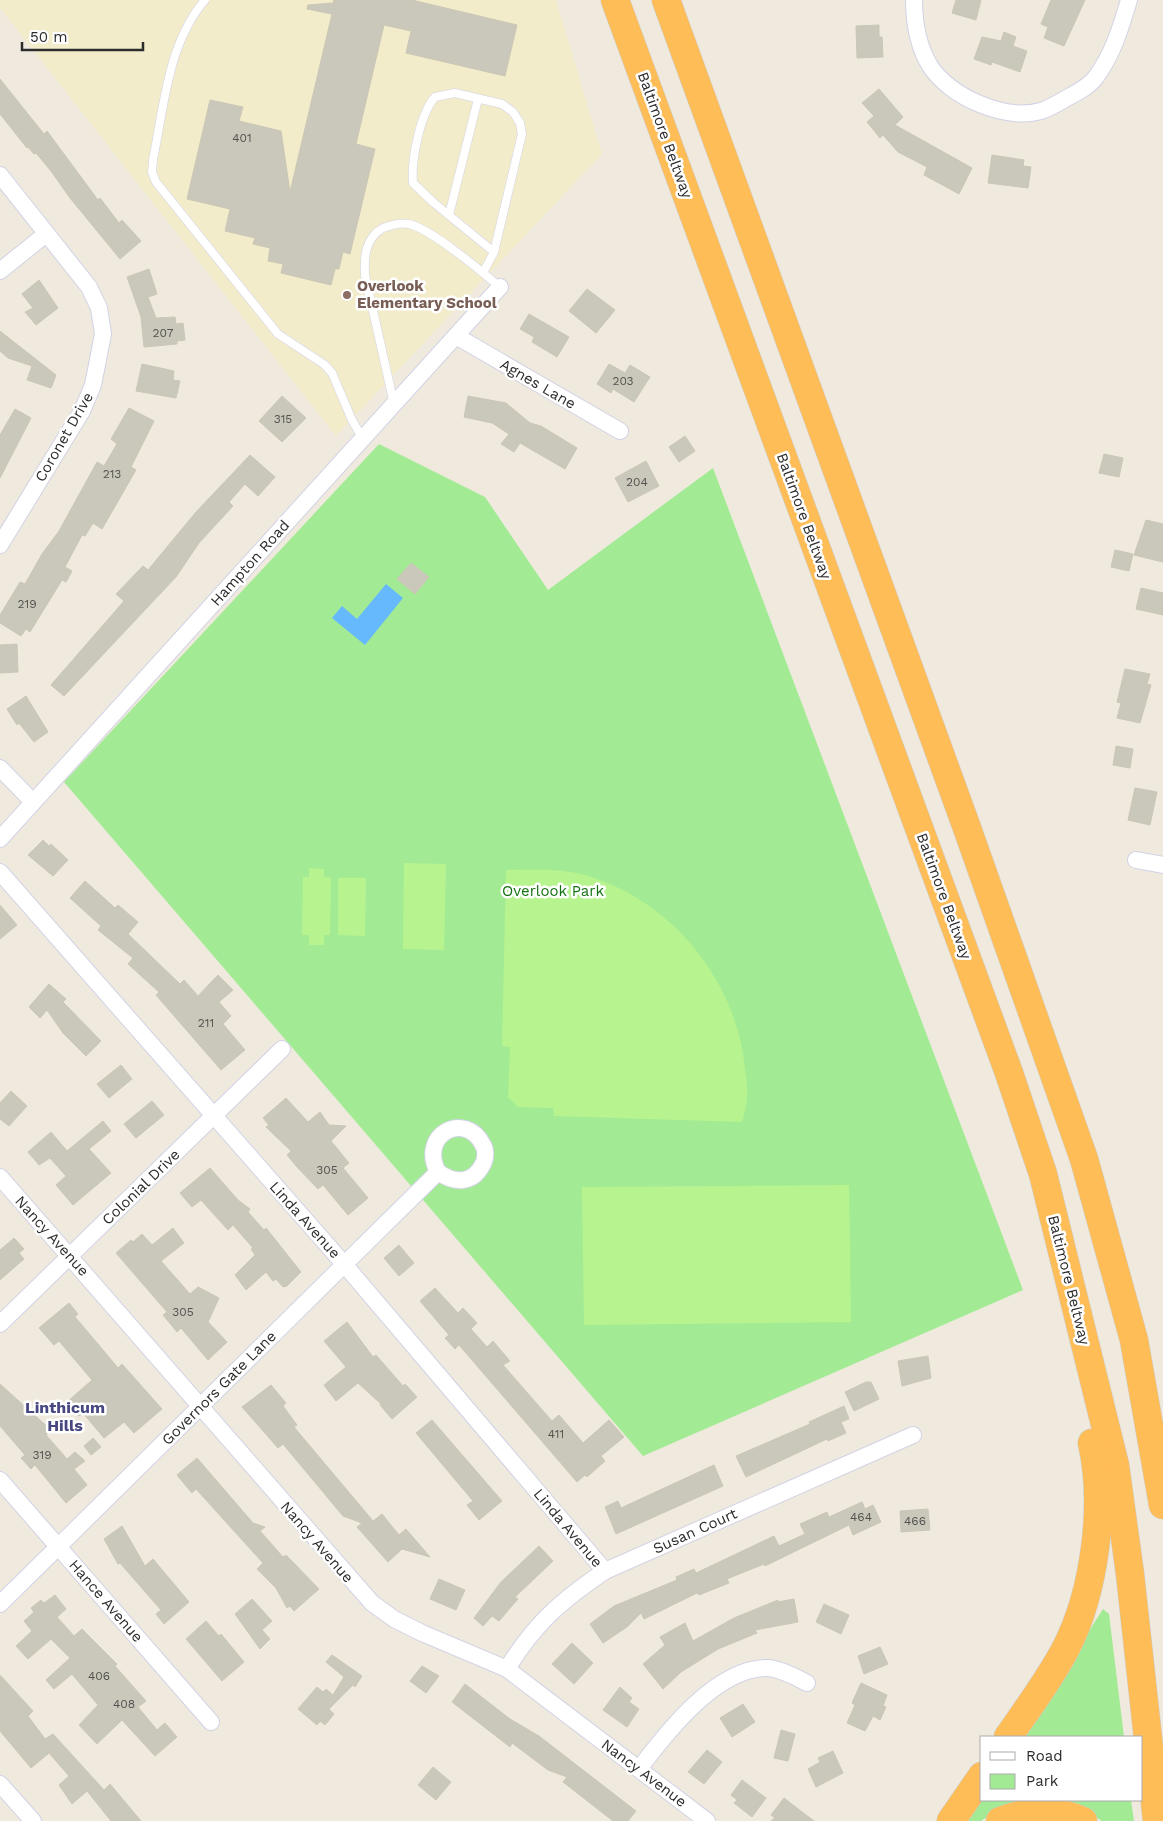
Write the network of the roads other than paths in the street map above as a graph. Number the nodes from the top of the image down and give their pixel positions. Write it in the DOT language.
graph roads {
  1 [pos="205,0"];
  2 [pos="615,0"];
  3 [pos="666,0"];
  4 [pos="914,0"];
  5 [pos="1129,0"];
  6 [pos="478,99"];
  7 [pos="0,175"];
  8 [pos="449,216"];
  9 [pos="46,234"];
  10 [pos="494,252"];
  11 [pos="0,271"];
  12 [pos="483,273"];
  13 [pos="500,287"];
  14 [pos="456,336"];
  15 [pos="394,404"];
  16 [pos="620,431"];
  17 [pos="363,438"];
  18 [pos="0,545"];
  19 [pos="0,768"];
  20 [pos="33,802"];
  21 [pos="0,838"];
  22 [pos="1136,860"];
  23 [pos="1163,866"];
  24 [pos="0,872"];
  25 [pos="282,1049"];
  26 [pos="213,1116"];
  27 [pos="438,1172"];
  28 [pos="0,1177"];
  29 [pos="1106,1233"];
  30 [pos="70,1256"];
  31 [pos="344,1264"];
  32 [pos="1072,1293"];
  33 [pos="0,1324"];
  34 [pos="200,1407"];
  35 [pos="1163,1416"];
  36 [pos="913,1436"];
  37 [pos="0,1480"];
  38 [pos="1163,1505"];
  39 [pos="58,1547"];
  40 [pos="605,1571"];
  41 [pos="0,1604"];
  42 [pos="508,1669"];
  43 [pos="807,1683"];
  44 [pos="211,1722"];
  45 [pos="1009,1736"];
  46 [pos="639,1769"];
  47 [pos="980,1779"];
  48 [pos="0,1784"];
  49 [pos="33,1821"];
  50 [pos="707,1821"];
  51 [pos="951,1821"];
  52 [pos="1000,1821"];
  53 [pos="1083,1821"];
  54 [pos="1158,1821"];
  1 -- 17 [label="lane"];
  2 -- 32 [label="highway, Baltimore Beltway"];
  3 -- 29 [label="highway"];
  4 -- 5 [label="street"];
  6 -- 8 [label="lane"];
  6 -- 8 [label="lane"];
  6 -- 10 [label="lane"];
  7 -- 9 [label="street, Coronet Drive"];
  8 -- 10 [label="lane"];
  9 -- 11 [label="street"];
  9 -- 18 [label="street, Coronet Drive"];
  10 -- 12 [label="lane"];
  12 -- 13 [label="lane"];
  12 -- 15 [label="lane"];
  13 -- 14 [label="street, Hampton Road"];
  14 -- 15 [label="street, Hampton Road"];
  14 -- 16 [label="street, Agnes Lane"];
  15 -- 17 [label="street, Hampton Road"];
  17 -- 20 [label="street, Hampton Road"];
  19 -- 20 [label="street"];
  20 -- 21 [label="street, Hampton Road"];
  22 -- 23 [label="street"];
  24 -- 26 [label="street, Linda Avenue"];
  25 -- 26 [label="street, Colonial Drive"];
  26 -- 30 [label="street, Colonial Drive"];
  26 -- 31 [label="street, Linda Avenue"];
  27 -- 31 [label="street, Governors Gate Lane"];
  28 -- 30 [label="street, Nancy Avenue"];
  29 -- 35 [label="highway"];
  29 -- 38 [label="highway"];
  30 -- 33 [label="street, Colonial Drive"];
  30 -- 34 [label="street, Nancy Avenue"];
  31 -- 34 [label="street, Governors Gate Lane"];
  31 -- 40 [label="street, Linda Avenue"];
  32 -- 45 [label="highway"];
  32 -- 54 [label="highway, Baltimore Beltway"];
  34 -- 39 [label="street, Governors Gate Lane"];
  34 -- 42 [label="street, Nancy Avenue"];
  36 -- 40 [label="street, Susan Court"];
  37 -- 39 [label="street, Hance Avenue"];
  39 -- 41 [label="street, Governors Gate Lane"];
  39 -- 44 [label="street, Hance Avenue"];
  40 -- 42 [label="street, Susan Court"];
  42 -- 46 [label="street, Nancy Avenue"];
  43 -- 46 [label="street"];
  46 -- 50 [label="street, Nancy Avenue"];
  47 -- 51 [label="highway"];
  48 -- 49 [label="street"];
  52 -- 53 [label="highway"];
}
